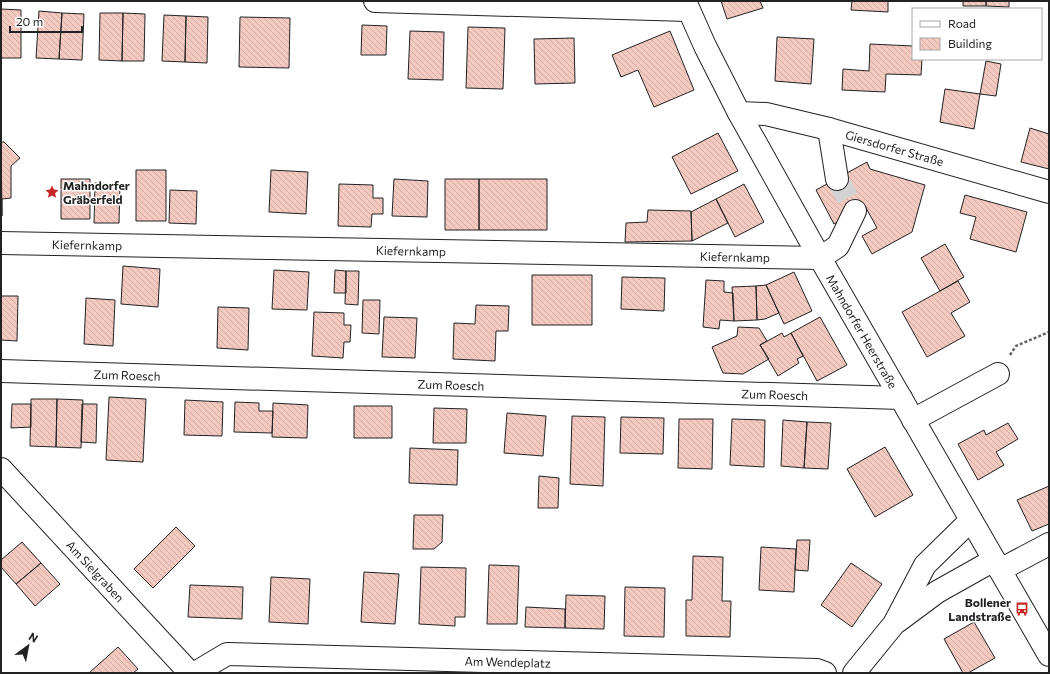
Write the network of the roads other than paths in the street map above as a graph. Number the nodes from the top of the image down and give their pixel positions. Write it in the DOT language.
graph roads {
  1 [pos="375,1"];
  2 [pos="687,5"];
  3 [pos="739,113"];
  4 [pos="829,129"];
  5 [pos="837,179"];
  6 [pos="1049,192"];
  7 [pos="856,211"];
  8 [pos="1,243"];
  9 [pos="820,258"];
  10 [pos="1,371"];
  11 [pos="998,374"];
  12 [pos="900,398"];
  13 [pos="912,420"];
  14 [pos="2,471"];
  15 [pos="971,520"];
  16 [pos="1049,544"];
  17 [pos="997,565"];
  18 [pos="894,624"];
  19 [pos="1049,656"];
  20 [pos="190,673"];
  21 [pos="194,673"];
  22 [pos="825,673"];
  23 [pos="854,673"];
  1 -- 2 [label="street"];
  2 -- 3 [label="street, Mahndorfer Heerstraße"];
  3 -- 4 [label="street, Giersdorfer Straße"];
  3 -- 9 [label="street, Mahndorfer Heerstraße"];
  4 -- 5 [label="street"];
  4 -- 6 [label="street, Giersdorfer Straße"];
  7 -- 9 [label="street"];
  8 -- 9 [label="street, Kiefernkamp"];
  9 -- 12 [label="street, Mahndorfer Heerstraße"];
  10 -- 12 [label="street, Zum Roesch"];
  11 -- 13 [label="street"];
  12 -- 13 [label="street, Mahndorfer Heerstraße"];
  13 -- 15 [label="street, Mahndorfer Heerstraße"];
  14 -- 20 [label="street, Am Sielgraben"];
  15 -- 17 [label="street, Mahndorfer Heerstraße"];
  15 -- 18 [label="street"];
  16 -- 17 [label="street"];
  17 -- 18 [label="street"];
  17 -- 19 [label="street, Mahndorfer Heerstraße"];
  18 -- 23 [label="street"];
  21 -- 22 [label="street, Am Wendeplatz"];
}
